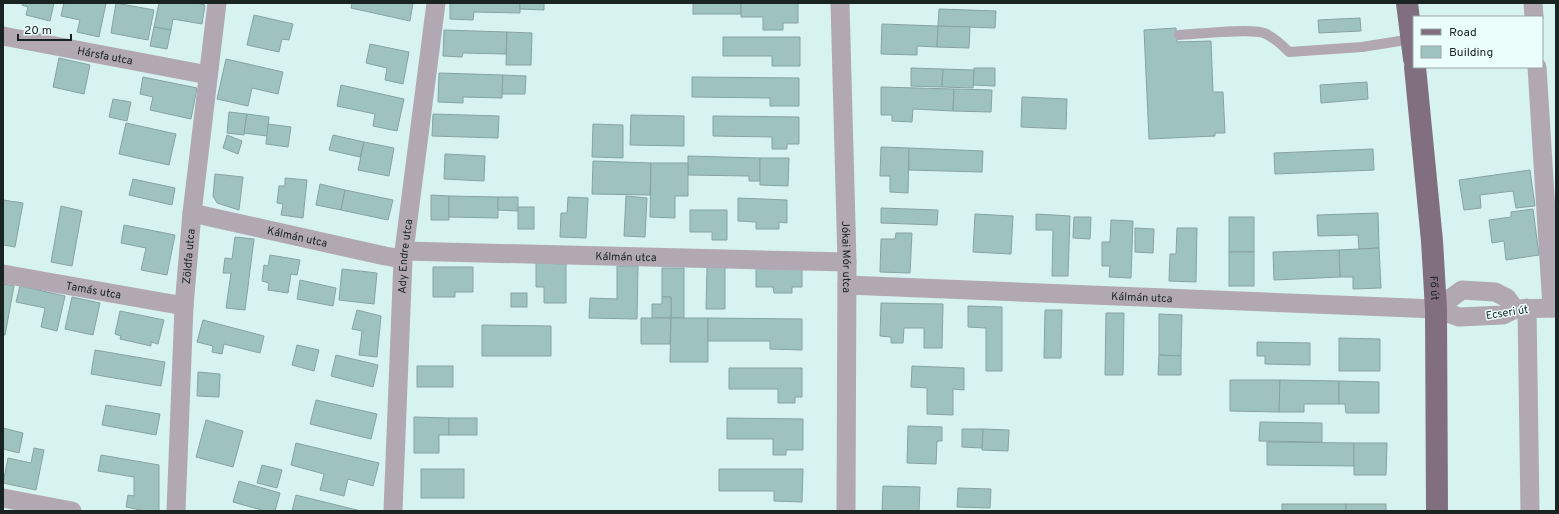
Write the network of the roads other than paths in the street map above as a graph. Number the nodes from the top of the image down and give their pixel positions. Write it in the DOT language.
graph roads {
  1 [pos="217,3"];
  2 [pos="436,3"];
  3 [pos="840,3"];
  4 [pos="1407,3"];
  5 [pos="1533,3"];
  6 [pos="1534,16"];
  7 [pos="1179,35"];
  8 [pos="3,36"];
  9 [pos="1413,49"];
  10 [pos="1415,68"];
  11 [pos="1537,68"];
  12 [pos="208,75"];
  13 [pos="192,213"];
  14 [pos="404,255"];
  15 [pos="847,262"];
  16 [pos="3,274"];
  17 [pos="847,284"];
  18 [pos="184,306"];
  19 [pos="1554,308"];
  20 [pos="1436,309"];
  21 [pos="1521,309"];
  22 [pos="3,498"];
  23 [pos="72,511"];
  24 [pos="176,511"];
  25 [pos="393,511"];
  26 [pos="846,511"];
  27 [pos="1437,511"];
  28 [pos="1530,511"];
  1 -- 12 [label="street, Zöldfa utca"];
  2 -- 14 [label="street, Ady Endre utca"];
  3 -- 15 [label="street, Jókai Mór utca"];
  4 -- 9 [label="main road"];
  5 -- 6 [label="street"];
  7 -- 9 [label="lane"];
  8 -- 12 [label="street, Hársfa utca"];
  10 -- 20 [label="main road, Fő út"];
  11 -- 19 [label="street"];
  12 -- 13 [label="street, Zöldfa utca"];
  13 -- 14 [label="street, Kálmán utca"];
  13 -- 18 [label="street, Zöldfa utca"];
  14 -- 15 [label="street, Kálmán utca"];
  14 -- 25 [label="street, Ady Endre utca"];
  15 -- 17 [label="street, Jókai Mór utca"];
  16 -- 18 [label="street, Tamás utca"];
  17 -- 20 [label="street, Kálmán utca"];
  17 -- 26 [label="street, Jókai Mór utca"];
  18 -- 24 [label="street, Zöldfa utca"];
  19 -- 21 [label="street, Ecseri út"];
  20 -- 21 [label="street, Ecseri út"];
  20 -- 21 [label="street"];
  20 -- 27 [label="main road, Fő út"];
  21 -- 28 [label="street"];
  22 -- 23 [label="street"];
}
